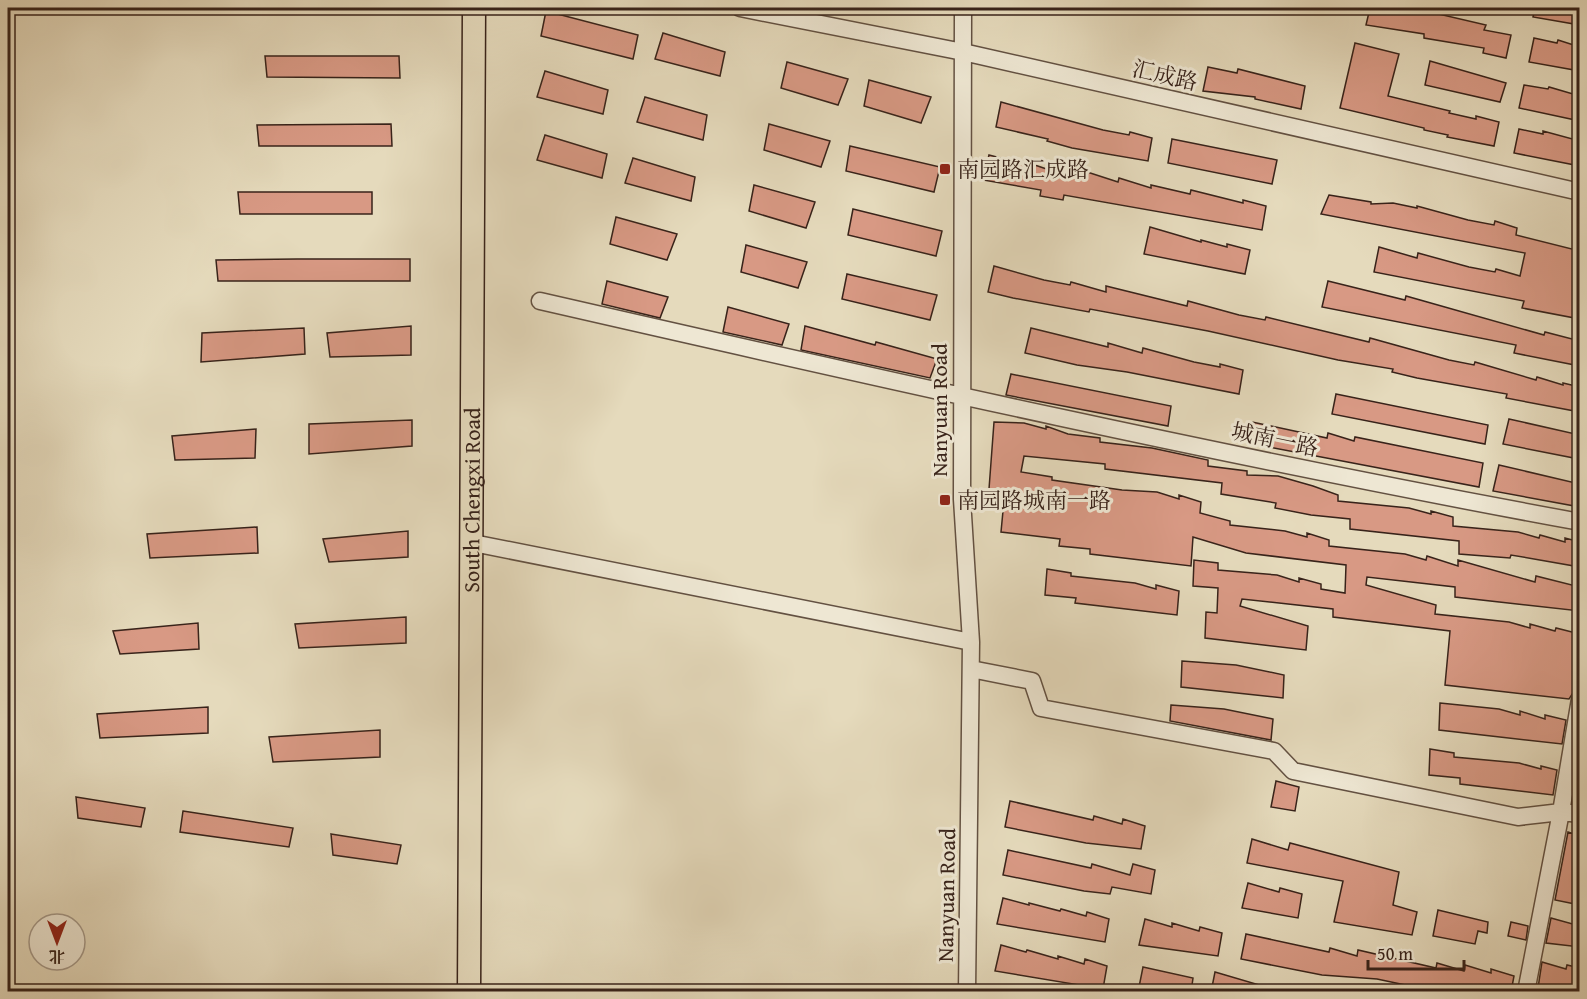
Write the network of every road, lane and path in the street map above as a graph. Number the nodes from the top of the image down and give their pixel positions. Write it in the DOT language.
graph roads {
  1 [pos="460,8"];
  2 [pos="474,8"];
  3 [pos="740,8"];
  4 [pos="963,8"];
  5 [pos="963,52"];
  6 [pos="1580,192"];
  7 [pos="540,302"];
  8 [pos="963,398"];
  9 [pos="1580,522"];
  10 [pos="472,543"];
  11 [pos="971,642"];
  12 [pos="971,669"];
  13 [pos="1580,699"];
  14 [pos="1561,812"];
  15 [pos="1580,814"];
  16 [pos="457,992"];
  17 [pos="469,992"];
  18 [pos="967,992"];
  19 [pos="1526,992"];
  1 -- 16 [label="main road, South Chengxi Road"];
  2 -- 10 [label="main road, South Chengxi Road"];
  3 -- 5 [label="street, 汇成路"];
  4 -- 5 [label="street, Nanyuan Road"];
  5 -- 6 [label="street, 汇成路"];
  5 -- 8 [label="street, Nanyuan Road"];
  7 -- 8 [label="street, 城南一路"];
  8 -- 9 [label="street, 城南一路"];
  8 -- 11 [label="street, Nanyuan Road"];
  10 -- 11 [label="street"];
  10 -- 17 [label="main road, South Chengxi Road"];
  11 -- 12 [label="street, Nanyuan Road"];
  12 -- 14 [label="street"];
  12 -- 18 [label="street, Nanyuan Road"];
  13 -- 14 [label="street"];
  14 -- 15 [label="street"];
  14 -- 19 [label="street"];
}
